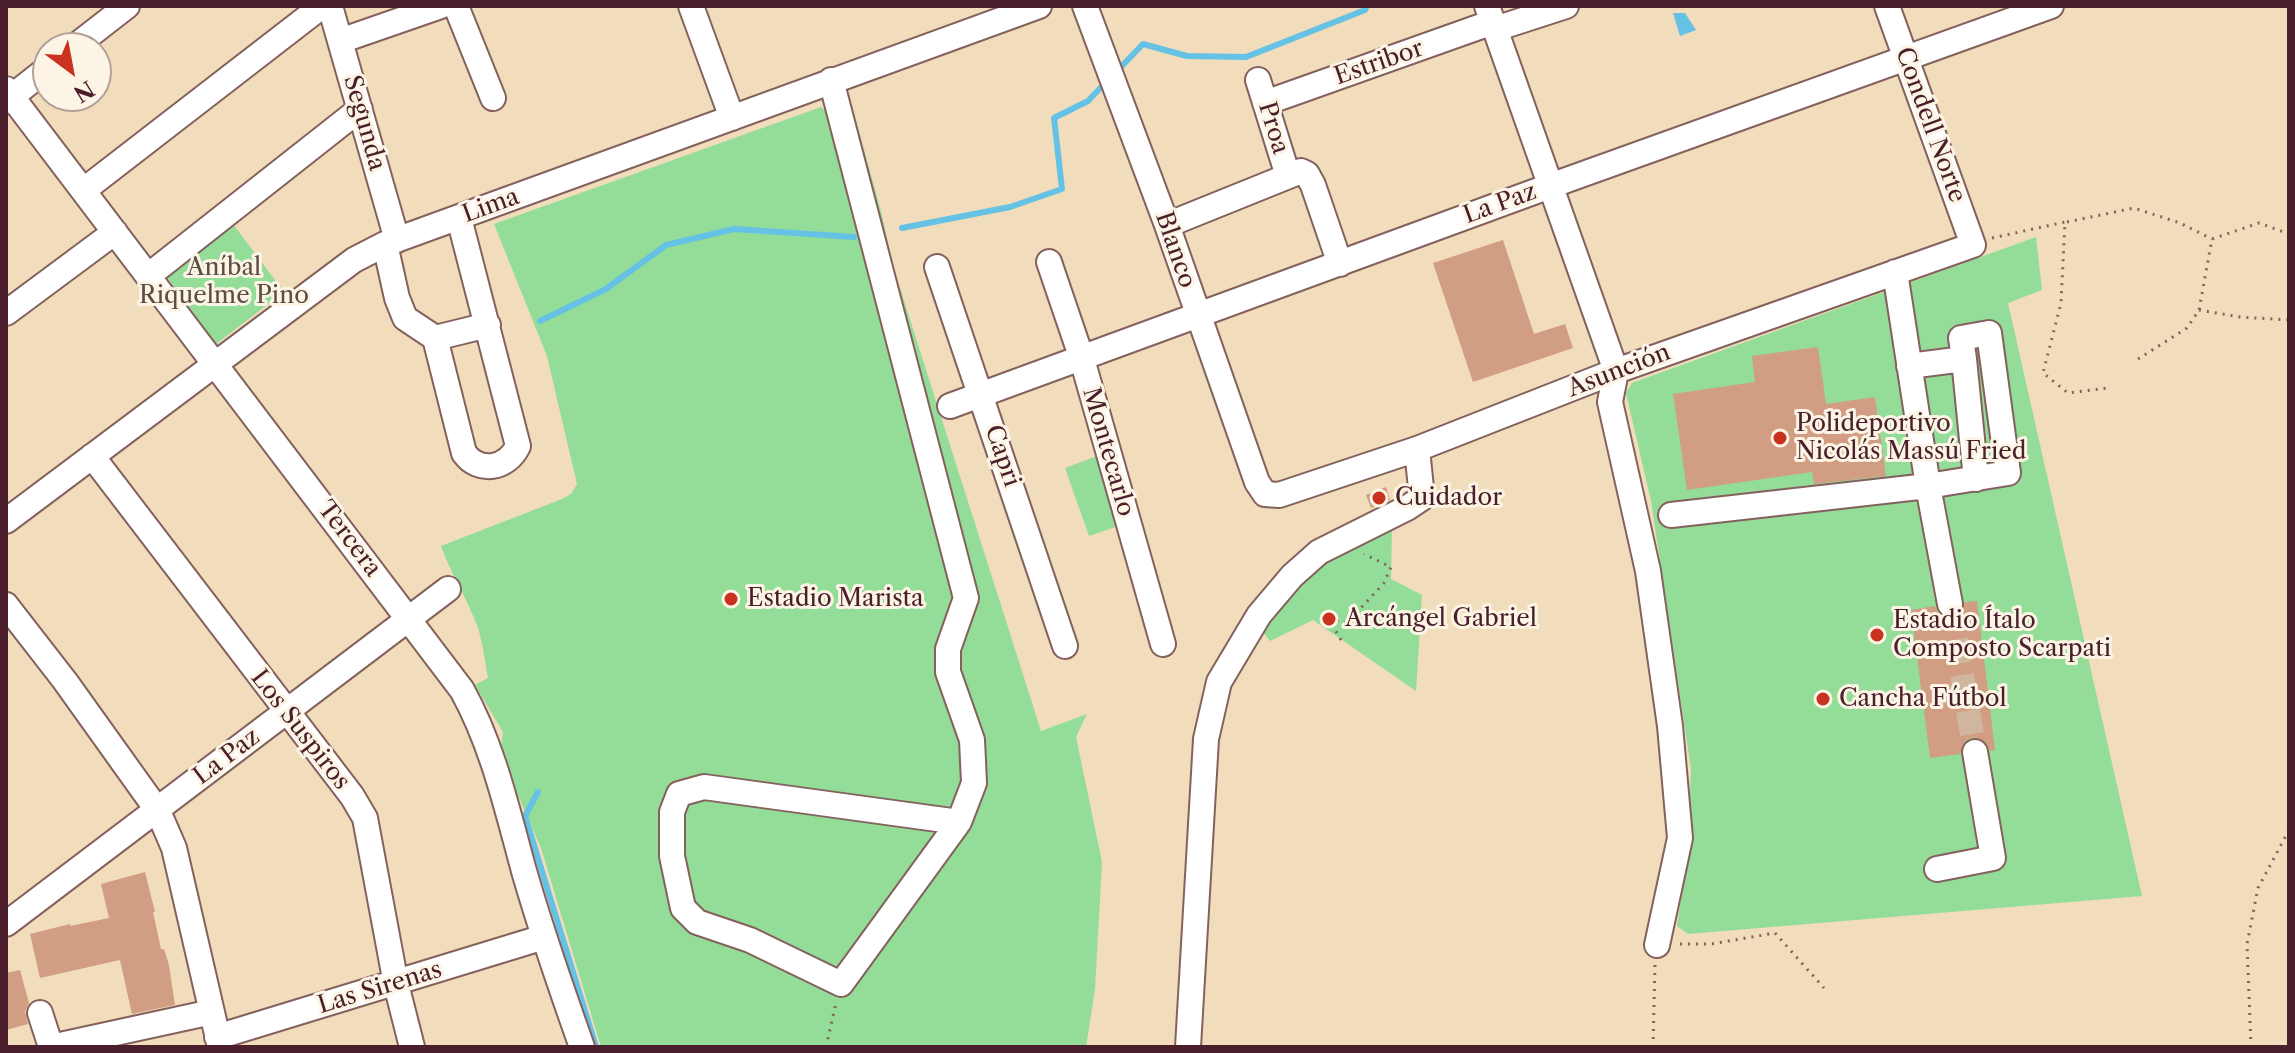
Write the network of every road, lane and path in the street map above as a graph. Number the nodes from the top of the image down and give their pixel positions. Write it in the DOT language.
graph roads {
  1 [pos="127,6"];
  2 [pos="322,6"];
  3 [pos="330,6"];
  4 [pos="441,6"];
  5 [pos="456,6"];
  6 [pos="691,6"];
  7 [pos="1039,6"];
  8 [pos="1085,6"];
  9 [pos="1566,6"];
  10 [pos="1887,6"];
  11 [pos="2051,6"];
  12 [pos="1492,19"];
  13 [pos="94,32"];
  14 [pos="340,41"];
  15 [pos="1907,59"];
  16 [pos="32,79"];
  17 [pos="831,80"];
  18 [pos="1261,92"];
  19 [pos="8,96"];
  20 [pos="493,98"];
  21 [pos="360,109"];
  22 [pos="732,118"];
  23 [pos="1298,175"];
  24 [pos="1550,186"];
  25 [pos="84,190"];
  26 [pos="459,218"];
  27 [pos="2065,222"];
  28 [pos="1167,225"];
  29 [pos="115,232"];
  30 [pos="2289,234"];
  31 [pos="2212,239"];
  32 [pos="391,242"];
  33 [pos="1973,245"];
  34 [pos="1049,262"];
  35 [pos="1340,264"];
  36 [pos="937,267"];
  37 [pos="1895,272"];
  38 [pos="148,276"];
  39 [pos="2199,310"];
  40 [pos="6,313"];
  41 [pos="1198,314"];
  42 [pos="2289,320"];
  43 [pos="488,325"];
  44 [pos="435,338"];
  45 [pos="1082,359"];
  46 [pos="1964,359"];
  47 [pos="2138,359"];
  48 [pos="216,365"];
  49 [pos="1909,366"];
  50 [pos="1616,371"];
  51 [pos="2108,388"];
  52 [pos="981,394"];
  53 [pos="950,406"];
  54 [pos="1417,449"];
  55 [pos="92,456"];
  56 [pos="1976,479"];
  57 [pos="1928,486"];
  58 [pos="1265,494"];
  59 [pos="1671,515"];
  60 [pos="6,521"];
  61 [pos="1351,534"];
  62 [pos="448,589"];
  63 [pos="1950,604"];
  64 [pos="6,605"];
  65 [pos="409,618"];
  66 [pos="1341,640"];
  67 [pos="1163,644"];
  68 [pos="1065,646"];
  69 [pos="286,713"];
  70 [pos="1975,752"];
  71 [pos="158,811"];
  72 [pos="959,822"];
  73 [pos="2289,830"];
  74 [pos="1937,869"];
  75 [pos="6,924"];
  76 [pos="544,937"];
  77 [pos="1657,945"];
  78 [pos="396,984"];
  79 [pos="841,984"];
  80 [pos="1824,988"];
  81 [pos="212,1012"];
  82 [pos="40,1013"];
  83 [pos="218,1042"];
  84 [pos="51,1047"];
  85 [pos="412,1047"];
  86 [pos="582,1047"];
  87 [pos="826,1047"];
  88 [pos="1188,1047"];
  89 [pos="1653,1047"];
  90 [pos="2251,1047"];
  1 -- 13 [label="street"];
  2 -- 25 [label="street"];
  3 -- 14 [label="street, Segunda"];
  4 -- 14 [label="street"];
  5 -- 20 [label="street"];
  6 -- 22 [label="street"];
  7 -- 17 [label="street, Lima"];
  8 -- 28 [label="street, Blanco"];
  9 -- 12 [label="street, Estribor"];
  10 -- 15 [label="street, Condell Norte"];
  11 -- 15 [label="street, La Paz"];
  12 -- 18 [label="street, Estribor"];
  12 -- 24 [label="street"];
  14 -- 21 [label="street, Segunda"];
  15 -- 24 [label="street, La Paz"];
  15 -- 33 [label="street, Condell Norte"];
  16 -- 19 [label="street"];
  17 -- 22 [label="street, Lima"];
  17 -- 72 [label="street"];
  18 -- 23 [label="street, Proa"];
  19 -- 25 [label="street, Tercera"];
  21 -- 32 [label="street, Segunda"];
  21 -- 38 [label="street"];
  22 -- 26 [label="street, Lima"];
  23 -- 28 [label="street"];
  23 -- 35 [label="street, Proa"];
  24 -- 35 [label="street, La Paz"];
  24 -- 50 [label="street"];
  25 -- 29 [label="street, Tercera"];
  26 -- 32 [label="street, Lima"];
  26 -- 43 [label="street"];
  27 -- 31 [label="path"];
  27 -- 33 [label="path"];
  27 -- 51 [label="path"];
  28 -- 41 [label="street, Blanco"];
  29 -- 38 [label="street, Tercera"];
  29 -- 40 [label="street"];
  30 -- 31 [label="path"];
  31 -- 39 [label="path"];
  32 -- 44 [label="street, Segunda"];
  32 -- 48 [label="street, Lima"];
  33 -- 37 [label="street, Asunción"];
  34 -- 45 [label="street, Montecarlo"];
  35 -- 41 [label="street, La Paz"];
  36 -- 52 [label="street, Capri"];
  37 -- 49 [label="street"];
  37 -- 50 [label="street, Asunción"];
  38 -- 48 [label="street, Tercera"];
  39 -- 42 [label="path"];
  39 -- 47 [label="path"];
  41 -- 45 [label="street, La Paz"];
  41 -- 58 [label="street, Blanco"];
  43 -- 44 [label="street"];
  43 -- 44 [label="street"];
  45 -- 52 [label="street, La Paz"];
  45 -- 67 [label="street, Montecarlo"];
  46 -- 49 [label="street"];
  46 -- 56 [label="street"];
  46 -- 56 [label="street"];
  48 -- 55 [label="street, Lima"];
  48 -- 65 [label="street, Tercera"];
  49 -- 57 [label="street"];
  50 -- 54 [label="street, Asunción"];
  50 -- 77 [label="street"];
  52 -- 53 [label="street, La Paz"];
  52 -- 68 [label="street, Capri"];
  54 -- 58 [label="street, Asunción"];
  54 -- 61 [label="street"];
  55 -- 60 [label="street, Lima"];
  55 -- 69 [label="street, Los Suspiros"];
  56 -- 57 [label="street"];
  57 -- 59 [label="street"];
  57 -- 63 [label="street"];
  61 -- 66 [label="path"];
  61 -- 88 [label="street"];
  62 -- 65 [label="street, La Paz"];
  64 -- 71 [label="street"];
  65 -- 69 [label="street, La Paz"];
  65 -- 76 [label="street, Tercera"];
  69 -- 71 [label="street, La Paz"];
  69 -- 78 [label="street, Los Suspiros"];
  70 -- 74 [label="street"];
  71 -- 75 [label="street, La Paz"];
  71 -- 81 [label="street"];
  72 -- 79 [label="street"];
  72 -- 79 [label="street"];
  73 -- 90 [label="path"];
  76 -- 78 [label="street, Las Sirenas"];
  76 -- 86 [label="street, Tercera"];
  77 -- 80 [label="path"];
  77 -- 89 [label="path"];
  78 -- 83 [label="street, Las Sirenas"];
  78 -- 85 [label="street, Los Suspiros"];
  79 -- 87 [label="path"];
  81 -- 83 [label="street"];
  81 -- 84 [label="street"];
  82 -- 84 [label="street"];
}
